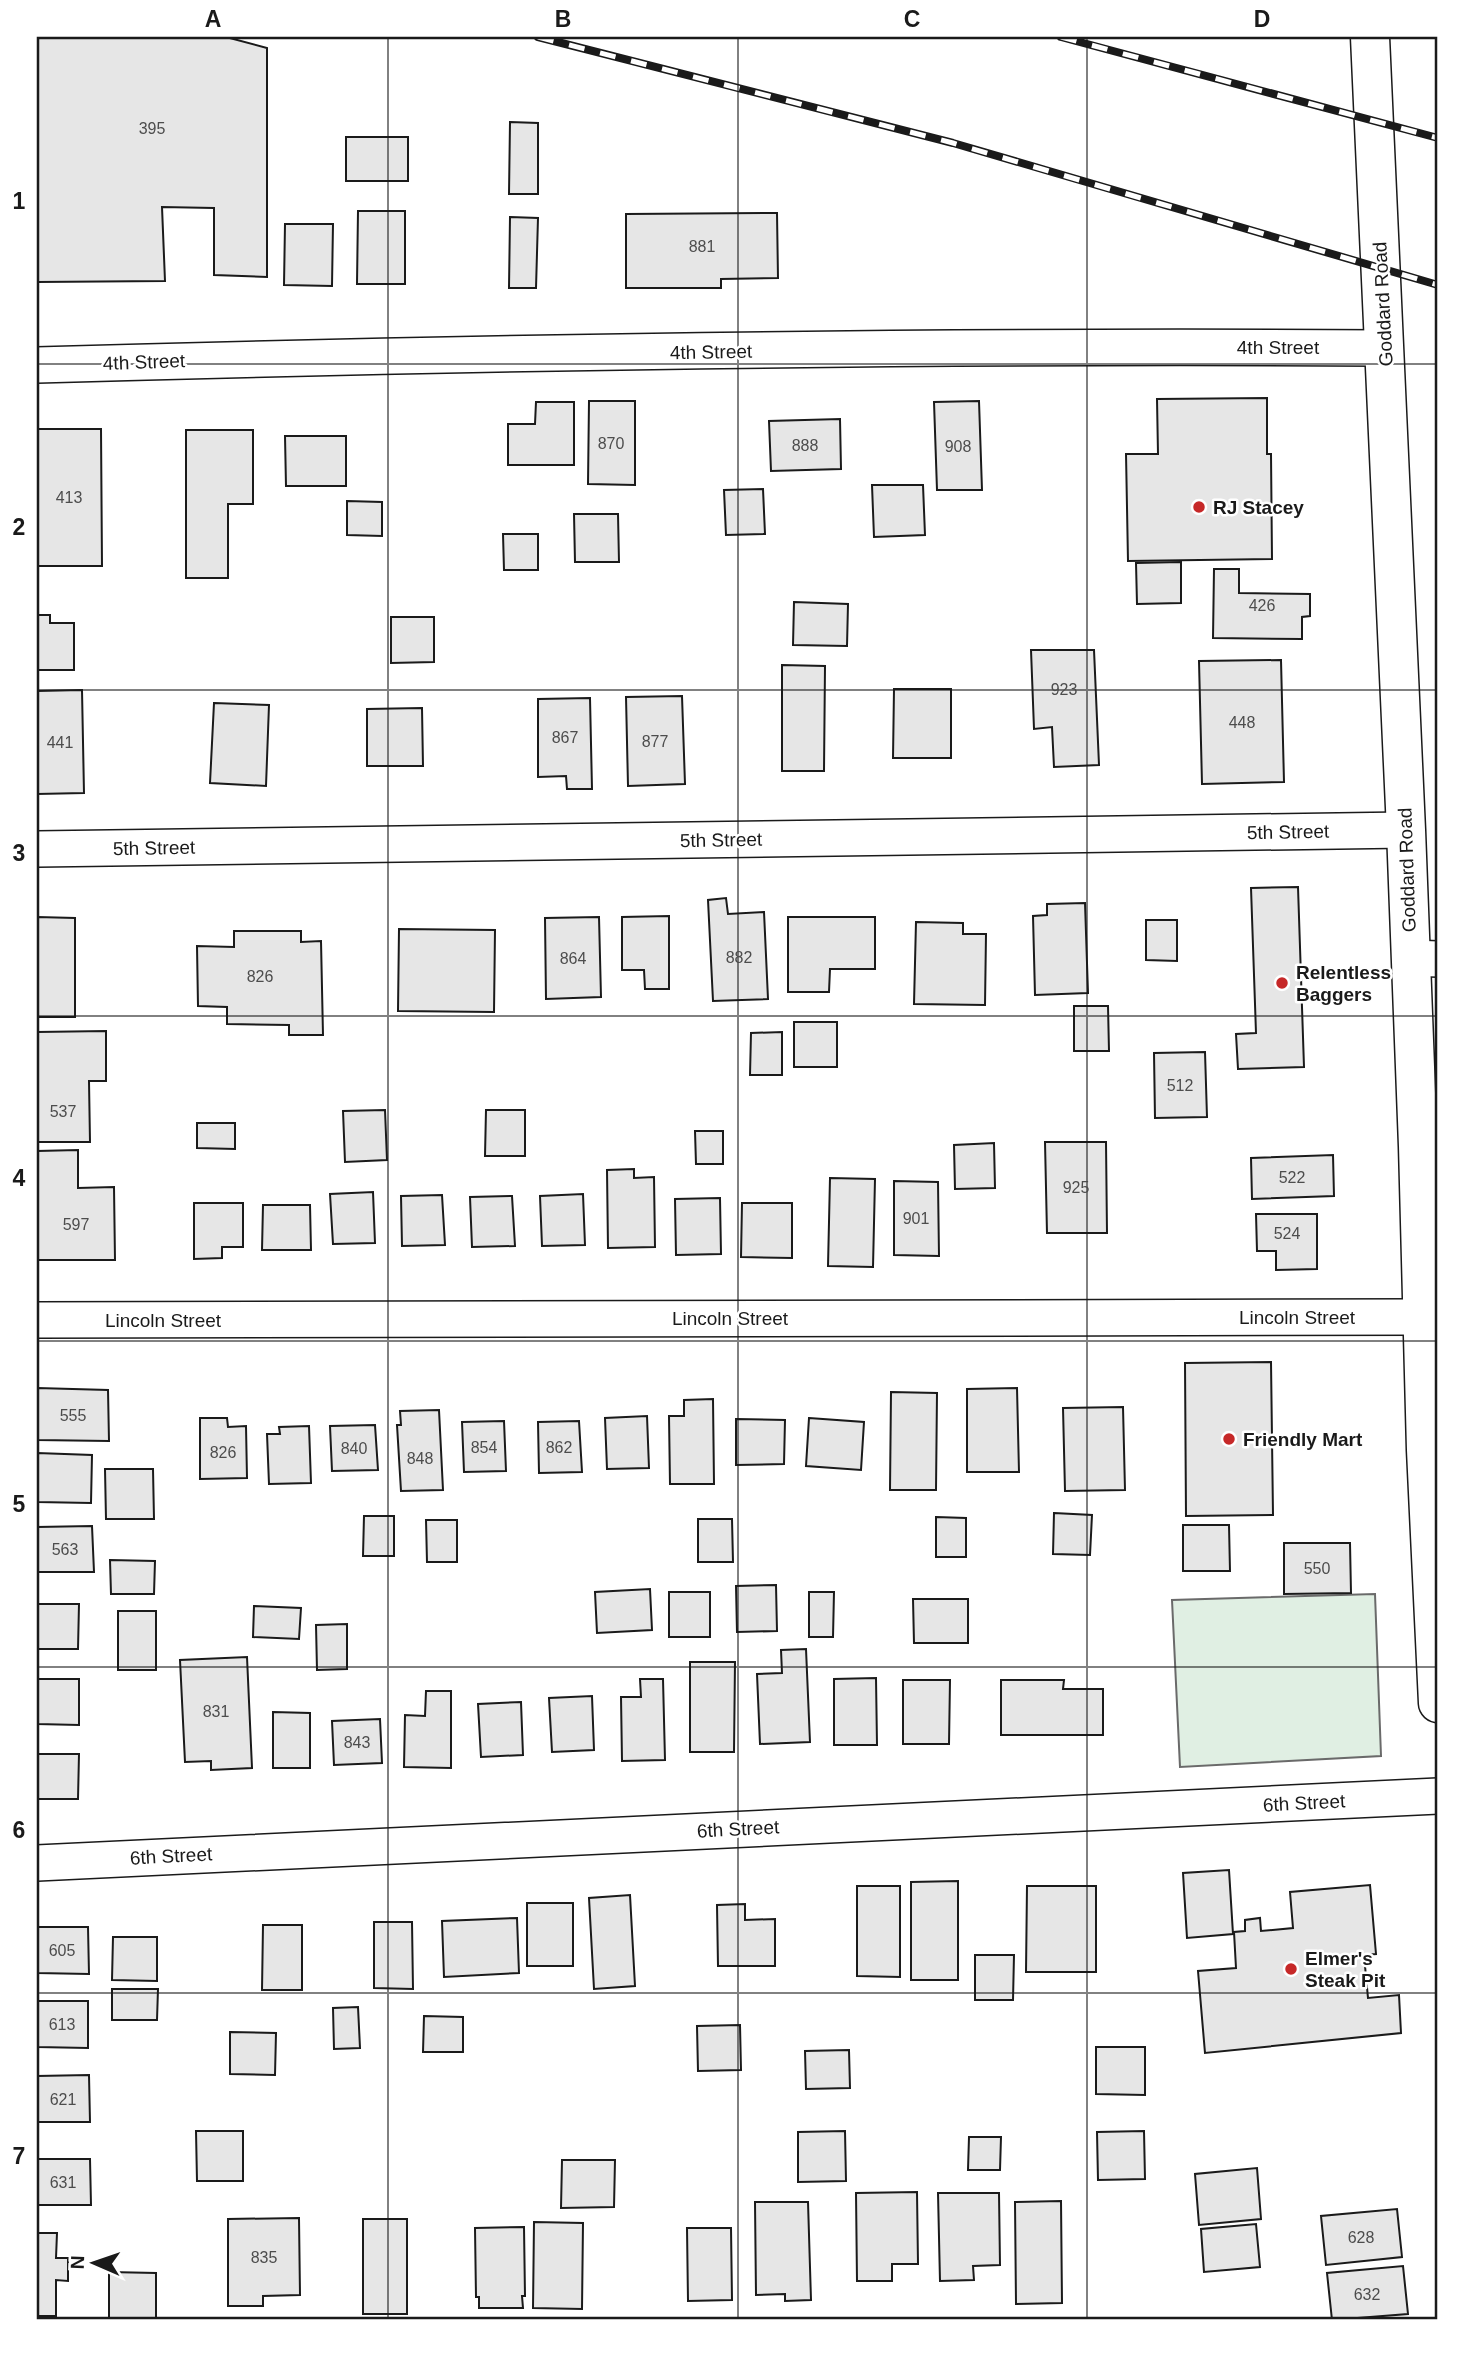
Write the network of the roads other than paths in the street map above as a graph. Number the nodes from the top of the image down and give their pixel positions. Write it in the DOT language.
graph roads {
  1 [pos="1370,37"];
  2 [pos="1385,348"];
  3 [pos="37,365"];
  4 [pos="1406,830"];
  5 [pos="37,849"];
  6 [pos="1424,959"];
  7 [pos="1423,1317"];
  8 [pos="37,1320"];
  9 [pos="1432,1450"];
  10 [pos="1438,1703"];
  11 [pos="1438,1796"];
  12 [pos="37,1863"];
  1 -- 2 [label="street, Goddard Road"];
  2 -- 3 [label="street, 4th Street"];
  2 -- 4 [label="street, Goddard Road"];
  4 -- 5 [label="street, 5th Street"];
  4 -- 6 [label="street, Goddard Road"];
  6 -- 7 [label="street, Goddard Road"];
  7 -- 8 [label="street, Lincoln Street"];
  7 -- 9 [label="street, Goddard Road"];
  9 -- 10 [label="street, Goddard Road"];
  11 -- 12 [label="street, 6th Street"];
}
